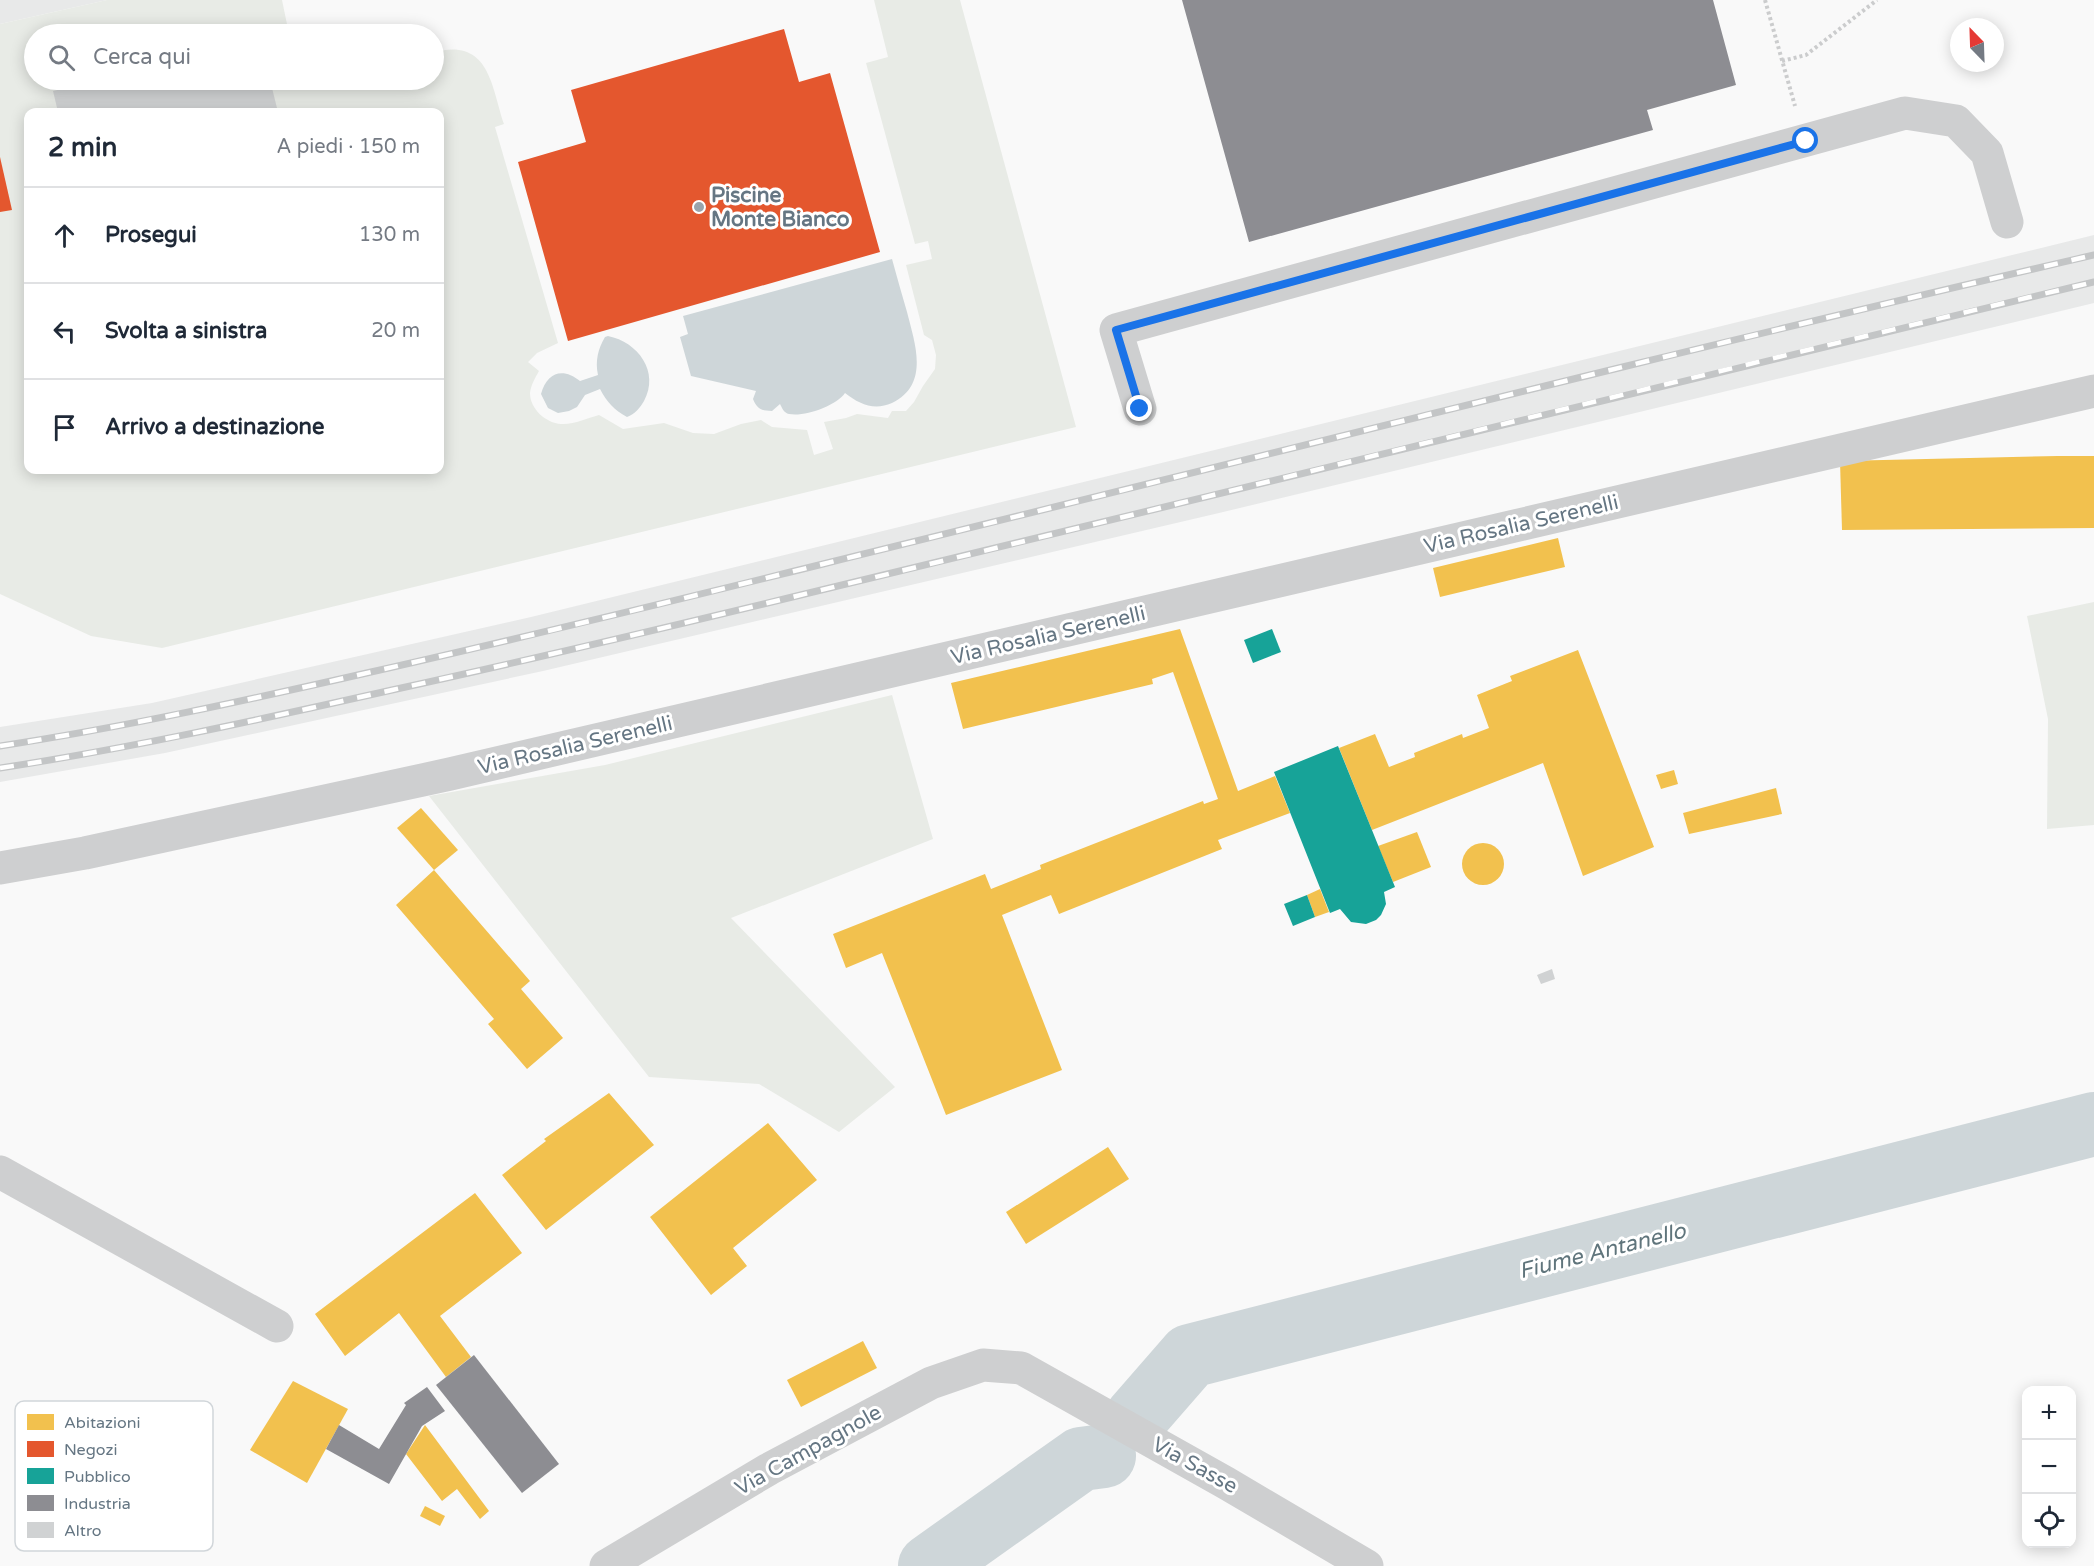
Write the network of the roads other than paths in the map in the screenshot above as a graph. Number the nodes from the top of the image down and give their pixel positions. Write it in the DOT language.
graph roads {
  1 [pos="2007,222"];
  2 [pos="2094,391"];
  3 [pos="1140,409"];
  4 [pos="0,868"];
  5 [pos="0,1172"];
  6 [pos="277,1326"];
  7 [pos="1021,1368"];
  8 [pos="606,1566"];
  9 [pos="1367,1566"];
  1 -- 3 [label="street"];
  2 -- 4 [label="street, Via Rosalia Serenelli"];
  5 -- 6 [label="street"];
  7 -- 8 [label="street, Via Campagnole"];
  7 -- 9 [label="street, Via Sasse"];
}
